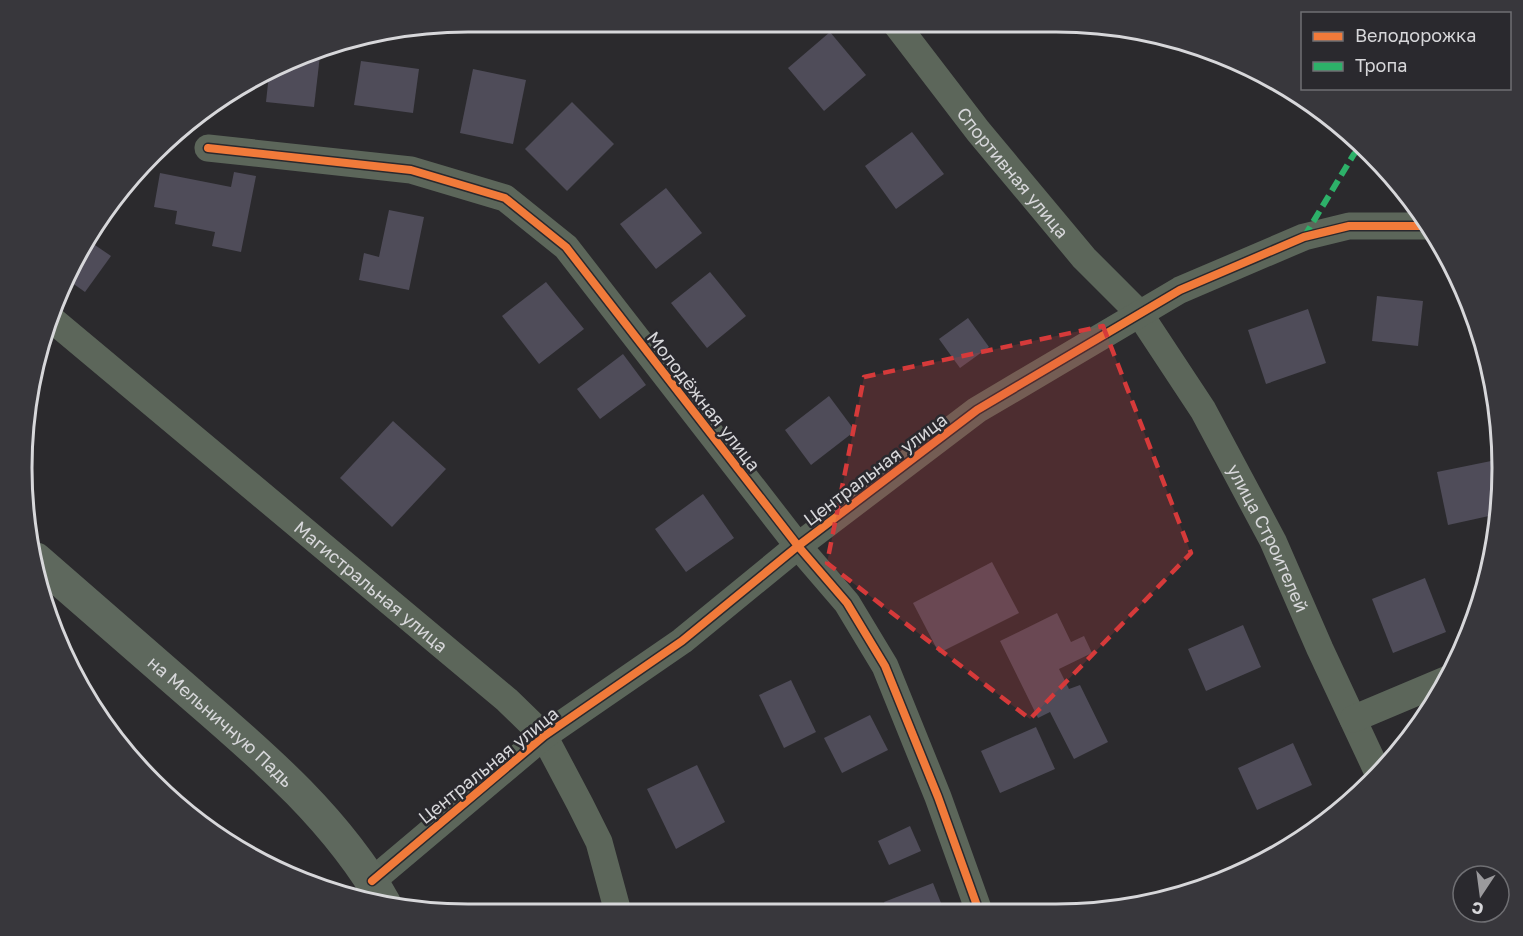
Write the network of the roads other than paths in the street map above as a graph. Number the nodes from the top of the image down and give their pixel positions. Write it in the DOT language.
graph roads {
  1 [pos="902,32"];
  2 [pos="208,148"];
  3 [pos="1419,226"];
  4 [pos="1139,313"];
  5 [pos="57,323"];
  6 [pos="798,546"];
  7 [pos="43,565"];
  8 [pos="1433,685"];
  9 [pos="1353,719"];
  10 [pos="544,736"];
  11 [pos="1374,765"];
  12 [pos="378,893"];
  13 [pos="616,904"];
  14 [pos="976,904"];
  1 -- 4 [label="street, Спортивная улица"];
  2 -- 6 [label="street, Молодёжная улица"];
  3 -- 4 [label="street, Центральная улица"];
  4 -- 6 [label="street, Центральная улица"];
  4 -- 9 [label="street, улица Строителей"];
  5 -- 10 [label="street, Магистральная улица"];
  6 -- 10 [label="street, Центральная улица"];
  6 -- 14 [label="street, Молодёжная улица"];
  7 -- 12 [label="street, на Мельничную Падь"];
  8 -- 9 [label="street"];
  9 -- 11 [label="street, улица Строителей"];
  10 -- 12 [label="street, Центральная улица"];
  10 -- 13 [label="street, Магистральная улица"];
}
